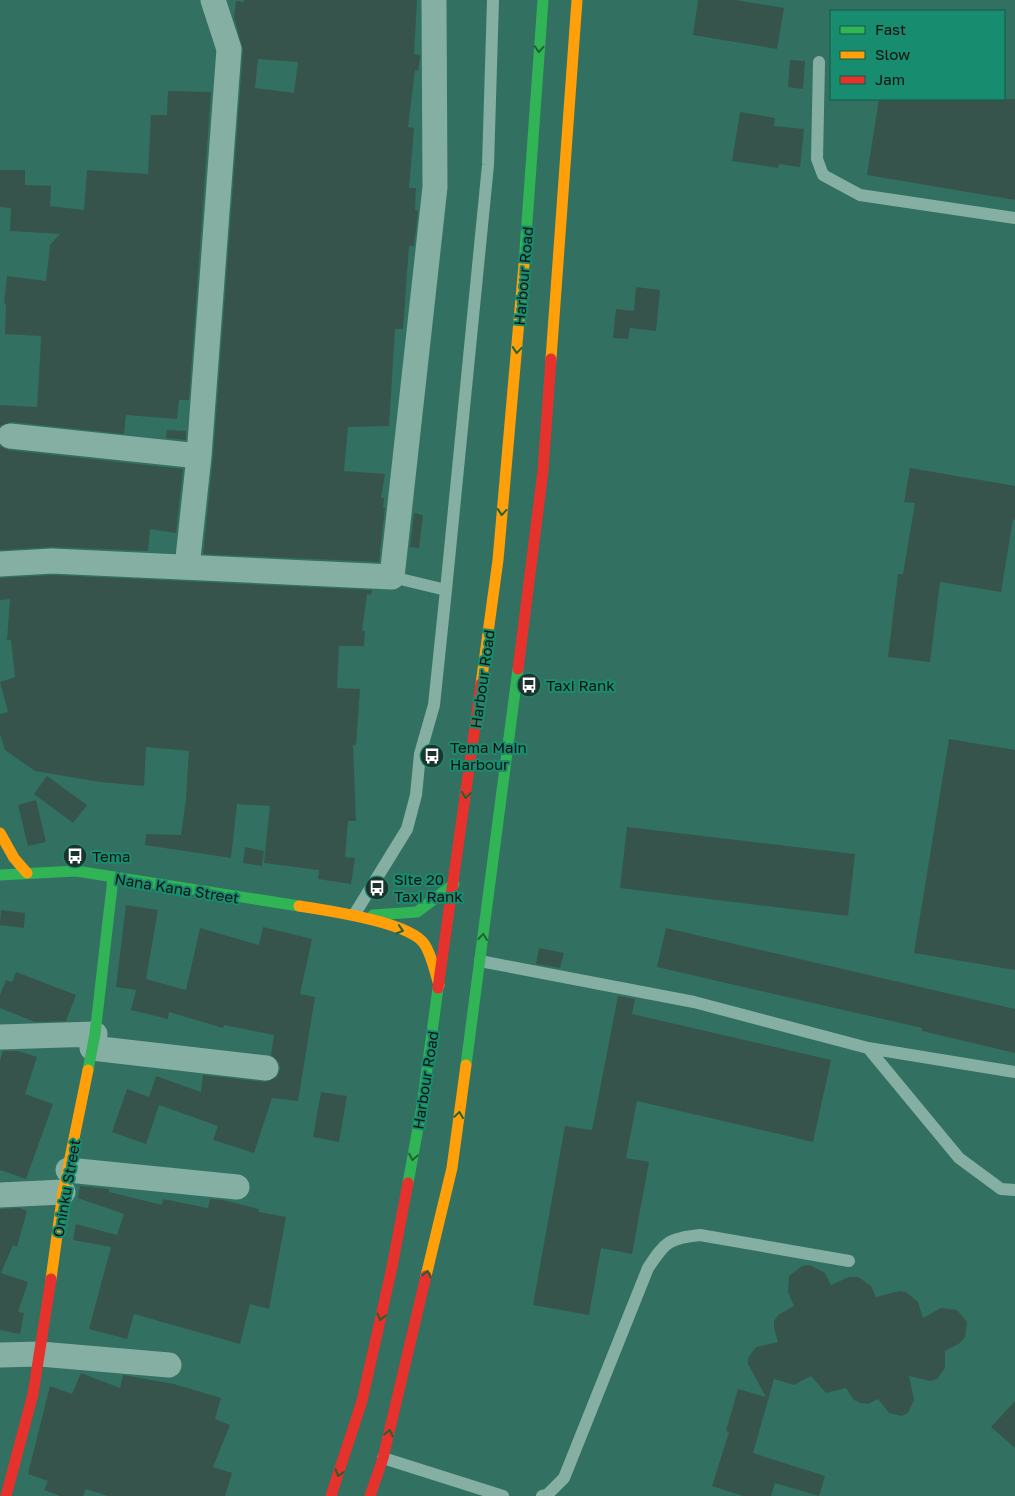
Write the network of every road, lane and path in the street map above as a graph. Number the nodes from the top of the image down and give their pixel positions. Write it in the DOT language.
graph roads {
  1 [pos="213,0"];
  2 [pos="434,0"];
  3 [pos="493,0"];
  4 [pos="543,0"];
  5 [pos="577,0"];
  6 [pos="819,62"];
  7 [pos="1015,218"];
  8 [pos="10,436"];
  9 [pos="198,456"];
  10 [pos="0,564"];
  11 [pos="187,567"];
  12 [pos="392,576"];
  13 [pos="446,590"];
  14 [pos="0,833"];
  15 [pos="27,874"];
  16 [pos="0,875"];
  17 [pos="113,878"];
  18 [pos="454,884"];
  19 [pos="354,915"];
  20 [pos="480,961"];
  21 [pos="439,985"];
  22 [pos="0,1037"];
  23 [pos="93,1041"];
  24 [pos="868,1048"];
  25 [pos="266,1068"];
  26 [pos="1015,1072"];
  27 [pos="66,1181"];
  28 [pos="237,1187"];
  29 [pos="1015,1190"];
  30 [pos="0,1195"];
  31 [pos="849,1262"];
  32 [pos="40,1354"];
  33 [pos="0,1355"];
  34 [pos="169,1365"];
  35 [pos="383,1458"];
  36 [pos="6,1496"];
  37 [pos="331,1496"];
  38 [pos="370,1496"];
  39 [pos="503,1496"];
  40 [pos="542,1496"];
  1 -- 9 [label="street"];
  2 -- 12 [label="street"];
  3 -- 13 [label="lane"];
  4 -- 18 [label="main road, Harbour Road, one-way"];
  20 -- 5 [label="main road, one-way"];
  6 -- 7 [label="lane"];
  8 -- 9 [label="street"];
  9 -- 11 [label="street"];
  10 -- 11 [label="street"];
  11 -- 12 [label="street"];
  12 -- 13 [label="lane"];
  13 -- 19 [label="lane"];
  14 -- 15 [label="main road"];
  15 -- 16 [label="main road, Nana Kana Street"];
  15 -- 17 [label="main road, Nana Kana Street"];
  17 -- 19 [label="main road, Nana Kana Street"];
  17 -- 23 [label="main road, Oninku Street"];
  18 -- 19 [label="main road"];
  18 -- 21 [label="main road, Harbour Road"];
  19 -- 21 [label="main road, one-way"];
  20 -- 24 [label="lane"];
  35 -- 20 [label="main road, one-way"];
  21 -- 37 [label="main road, Harbour Road, one-way"];
  22 -- 23 [label="street"];
  23 -- 25 [label="street"];
  23 -- 27 [label="main road, Oninku Street"];
  24 -- 26 [label="lane"];
  24 -- 29 [label="lane"];
  27 -- 28 [label="street"];
  27 -- 30 [label="street"];
  27 -- 32 [label="main road, Oninku Street"];
  31 -- 40 [label="lane"];
  32 -- 33 [label="street"];
  32 -- 34 [label="street"];
  32 -- 36 [label="main road, Oninku Street"];
  35 -- 38 [label="main road"];
  35 -- 39 [label="lane"];
}
